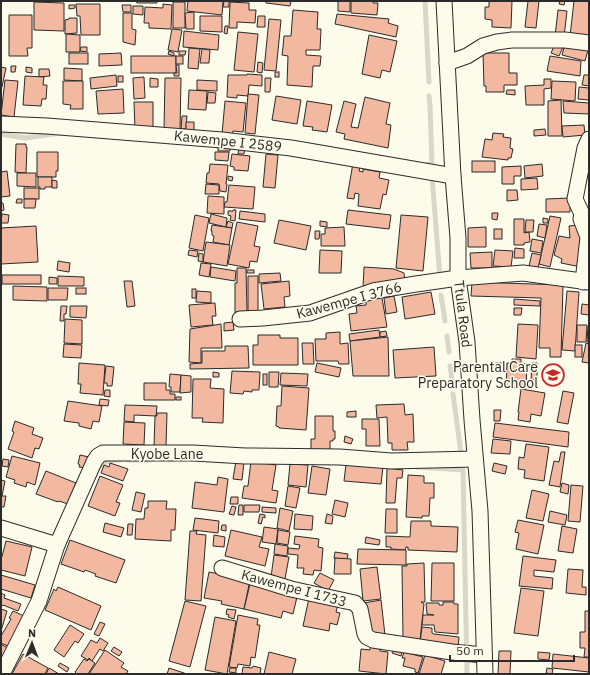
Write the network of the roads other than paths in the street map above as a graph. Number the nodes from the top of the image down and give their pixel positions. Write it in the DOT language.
graph roads {
  1 [pos="444,1"];
  2 [pos="589,43"];
  3 [pos="447,63"];
  4 [pos="1,124"];
  5 [pos="589,139"];
  6 [pos="453,176"];
  7 [pos="458,278"];
  8 [pos="586,282"];
  9 [pos="240,319"];
  10 [pos="476,459"];
  11 [pos="1,528"];
  12 [pos="57,545"];
  13 [pos="222,568"];
  14 [pos="484,655"];
  15 [pos="2,674"];
  16 [pos="485,674"];
  1 -- 3 [label="street, Ttula Road"];
  2 -- 3 [label="street"];
  3 -- 6 [label="street, Ttula Road"];
  4 -- 6 [label="street, Kawempe I 2589"];
  5 -- 8 [label="street"];
  6 -- 7 [label="street, Ttula Road"];
  7 -- 8 [label="street, Kawempe I 3766"];
  7 -- 9 [label="street, Kawempe I 3766"];
  7 -- 10 [label="street, Ttula Road"];
  10 -- 12 [label="street, Kyobe Lane"];
  10 -- 14 [label="street, Ttula Road"];
  11 -- 12 [label="street"];
  12 -- 15 [label="street, Kyobe Lane"];
  13 -- 14 [label="street, Kawempe I 1733"];
  14 -- 16 [label="street, Ttula Road"];
}
